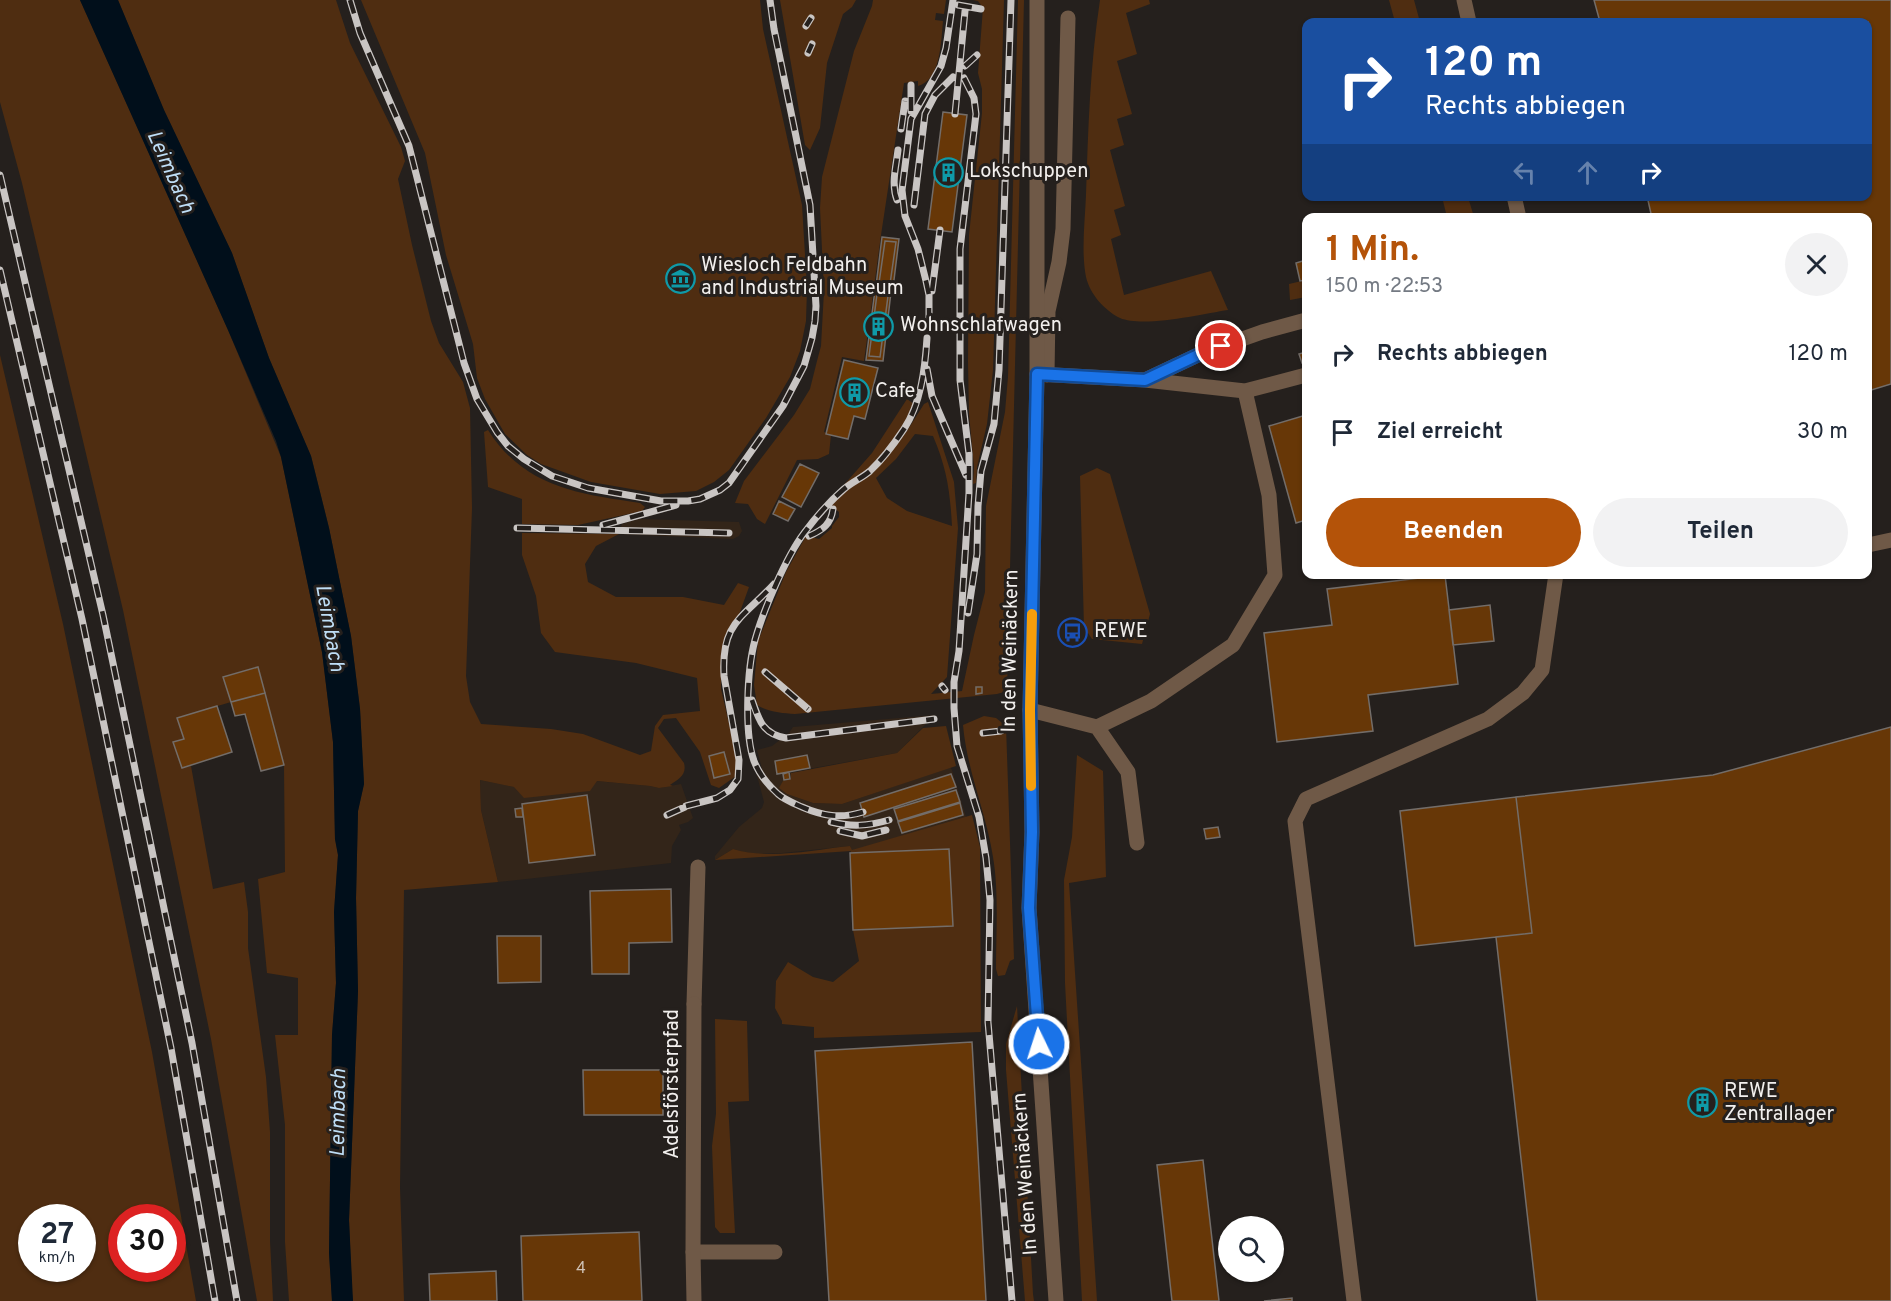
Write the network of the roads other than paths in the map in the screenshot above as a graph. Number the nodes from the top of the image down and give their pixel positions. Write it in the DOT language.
graph roads {
  1 [pos="1037,0"];
  2 [pos="1464,0"];
  3 [pos="1068,18"];
  4 [pos="1468,18"];
  5 [pos="1302,321"];
  6 [pos="1042,375"];
  7 [pos="1302,376"];
  8 [pos="1145,380"];
  9 [pos="1245,391"];
  10 [pos="1891,540"];
  11 [pos="1872,544"];
  12 [pos="1555,579"];
  13 [pos="1030,710"];
  14 [pos="1097,727"];
  15 [pos="1137,843"];
  16 [pos="698,867"];
  17 [pos="693,1252"];
  18 [pos="775,1252"];
  19 [pos="694,1301"];
  20 [pos="1056,1301"];
  21 [pos="1354,1301"];
  1 -- 6 [label="street, In den Weinäckern"];
  2 -- 4 [label="street"];
  3 -- 6 [label="street"];
  5 -- 8 [label="street"];
  6 -- 8 [label="street"];
  6 -- 13 [label="street, In den Weinäckern"];
  7 -- 9 [label="street"];
  8 -- 9 [label="street"];
  9 -- 14 [label="street"];
  10 -- 11 [label="street"];
  12 -- 21 [label="street"];
  13 -- 14 [label="street"];
  13 -- 20 [label="street, In den Weinäckern"];
  14 -- 15 [label="street"];
  16 -- 17 [label="street, Adelsförsterpfad"];
  17 -- 18 [label="street"];
  17 -- 19 [label="street, Adelsförsterpfad"];
}
